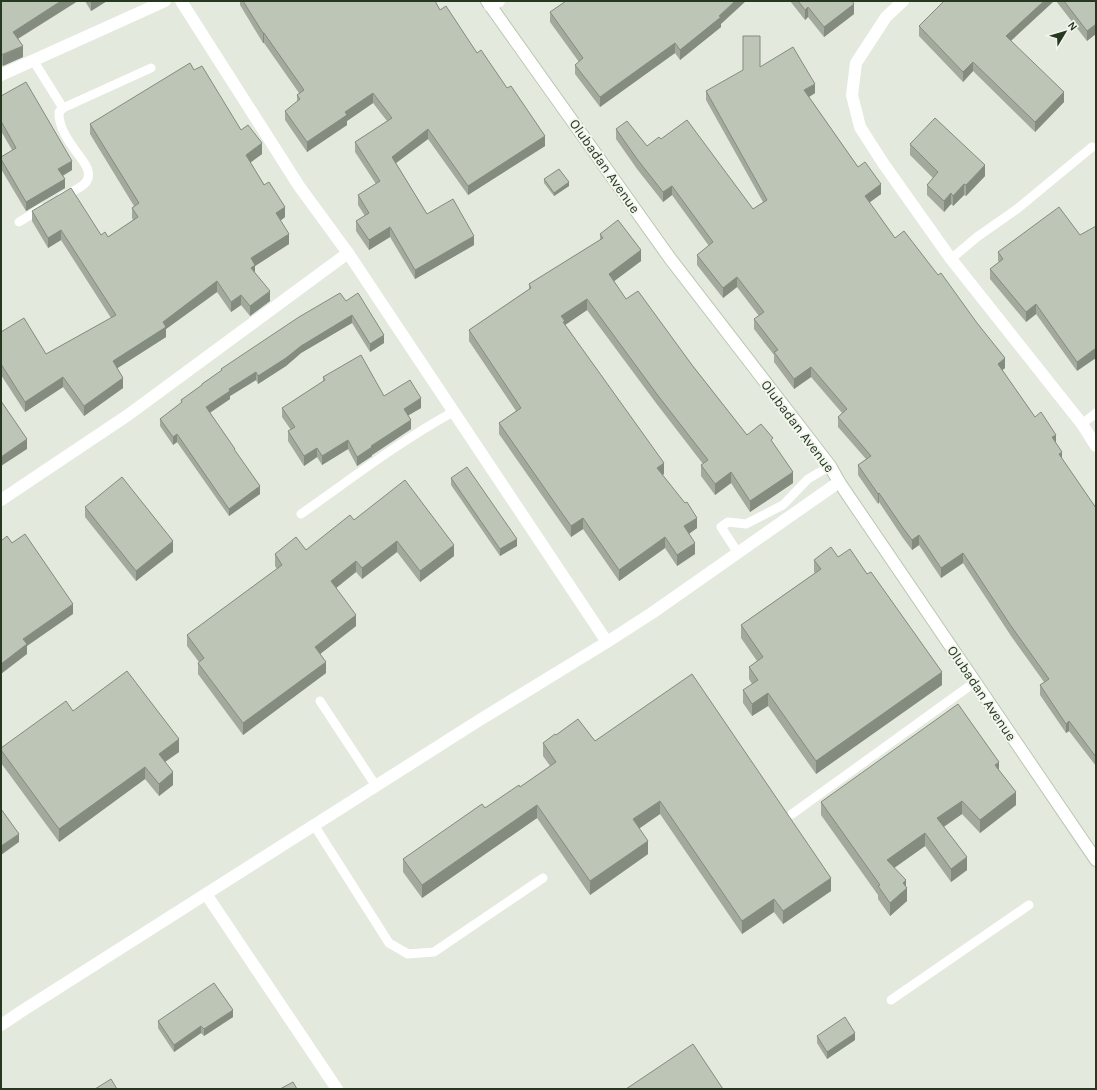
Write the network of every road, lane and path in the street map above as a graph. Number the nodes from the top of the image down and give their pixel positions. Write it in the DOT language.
graph roads {
  1 [pos="165,1"];
  2 [pos="181,1"];
  3 [pos="903,1"];
  4 [pos="492,3"];
  5 [pos="33,60"];
  6 [pos="151,68"];
  7 [pos="1,75"];
  8 [pos="63,108"];
  9 [pos="1092,147"];
  10 [pos="19,222"];
  11 [pos="348,253"];
  12 [pos="951,259"];
  13 [pos="453,412"];
  14 [pos="1096,414"];
  15 [pos="1082,424"];
  16 [pos="1096,446"];
  17 [pos="830,466"];
  18 [pos="839,482"];
  19 [pos="1,500"];
  20 [pos="783,505"];
  21 [pos="301,514"];
  22 [pos="786,519"];
  23 [pos="738,553"];
  24 [pos="607,642"];
  25 [pos="975,682"];
  26 [pos="320,701"];
  27 [pos="376,786"];
  28 [pos="792,814"];
  29 [pos="314,826"];
  30 [pos="1092,847"];
  31 [pos="1096,860"];
  32 [pos="543,878"];
  33 [pos="206,894"];
  34 [pos="1028,905"];
  35 [pos="891,1000"];
  36 [pos="1,1025"];
  37 [pos="337,1089"];
  1 -- 5 [label="street"];
  2 -- 11 [label="street"];
  3 -- 12 [label="street"];
  4 -- 17 [label="street, Olubadan Avenue"];
  5 -- 7 [label="street"];
  5 -- 8 [label="lane"];
  6 -- 8 [label="lane"];
  8 -- 10 [label="lane"];
  9 -- 12 [label="lane"];
  11 -- 13 [label="street"];
  11 -- 19 [label="street"];
  12 -- 15 [label="street"];
  13 -- 21 [label="lane"];
  13 -- 24 [label="street"];
  14 -- 15 [label="lane"];
  15 -- 16 [label="street"];
  17 -- 18 [label="street, Olubadan Avenue"];
  17 -- 20 [label="lane"];
  18 -- 22 [label="street"];
  18 -- 25 [label="street, Olubadan Avenue"];
  20 -- 22 [label="lane"];
  20 -- 23 [label="lane"];
  22 -- 23 [label="street"];
  23 -- 24 [label="street"];
  24 -- 27 [label="street"];
  25 -- 28 [label="lane"];
  25 -- 30 [label="street, Olubadan Avenue"];
  26 -- 27 [label="lane"];
  27 -- 29 [label="street"];
  29 -- 32 [label="lane"];
  29 -- 33 [label="street"];
  30 -- 31 [label="street, Olubadan Avenue"];
  33 -- 36 [label="street"];
  33 -- 37 [label="street"];
  34 -- 35 [label="lane"];
}
